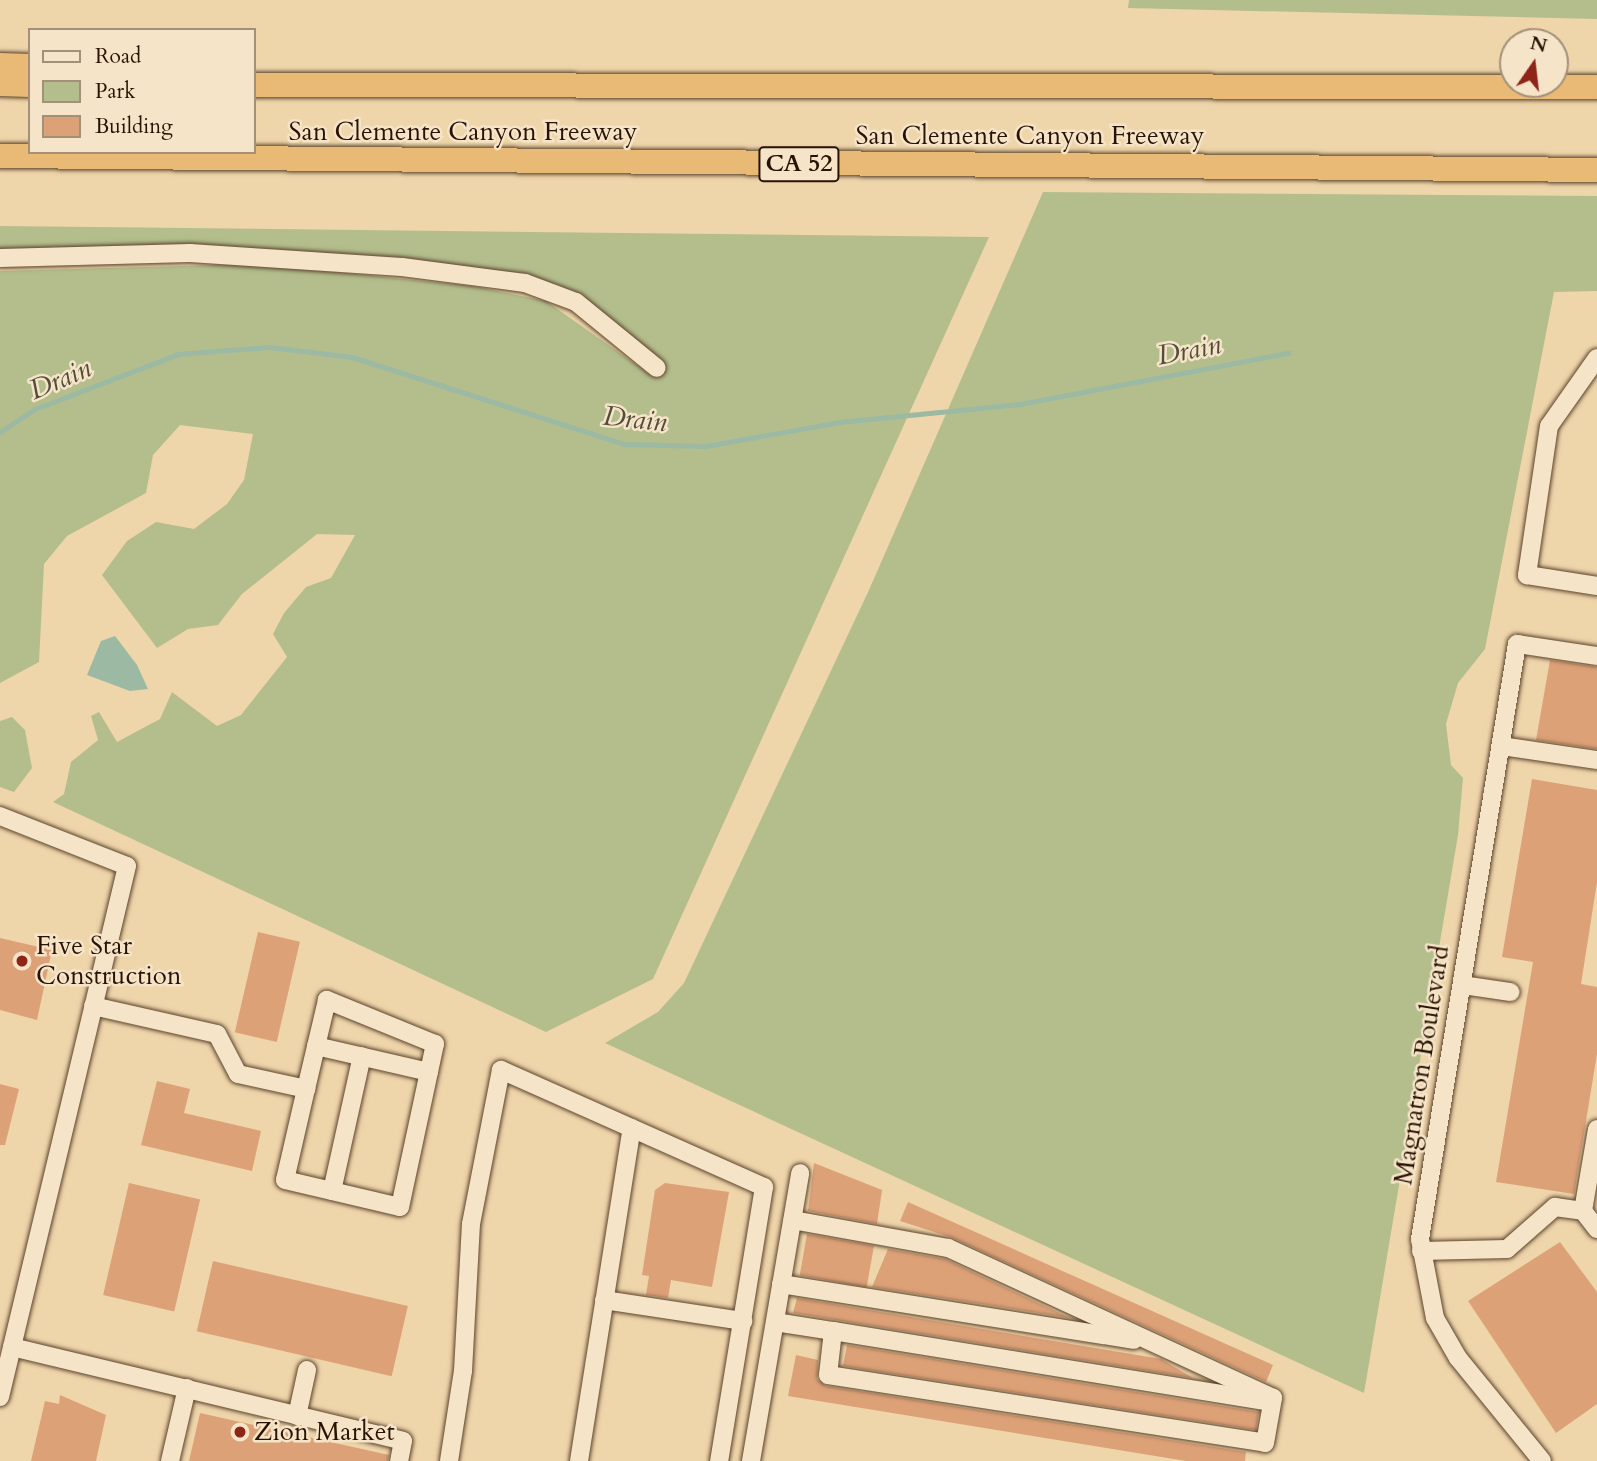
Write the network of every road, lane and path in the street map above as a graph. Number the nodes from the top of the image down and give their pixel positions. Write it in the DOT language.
graph roads {
  1 [pos="0,65"];
  2 [pos="28,66"];
  3 [pos="0,85"];
  4 [pos="28,85"];
  5 [pos="256,85"];
  6 [pos="1597,87"];
  7 [pos="0,156"];
  8 [pos="1597,170"];
  9 [pos="0,258"];
  10 [pos="1597,358"];
  11 [pos="657,368"];
  12 [pos="1597,586"];
  13 [pos="1597,656"];
  14 [pos="1501,746"];
  15 [pos="1597,760"];
  16 [pos="0,816"];
  17 [pos="1462,985"];
  18 [pos="1510,992"];
  19 [pos="93,1006"];
  20 [pos="316,1046"];
  21 [pos="362,1056"];
  22 [pos="429,1072"];
  23 [pos="306,1089"];
  24 [pos="632,1128"];
  25 [pos="1597,1129"];
  26 [pos="800,1173"];
  27 [pos="332,1191"];
  28 [pos="1583,1211"];
  29 [pos="792,1220"];
  30 [pos="1597,1229"];
  31 [pos="1421,1251"];
  32 [pos="781,1284"];
  33 [pos="604,1300"];
  34 [pos="743,1321"];
  35 [pos="775,1322"];
  36 [pos="8,1325"];
  37 [pos="833,1331"];
  38 [pos="1155,1343"];
  39 [pos="12,1348"];
  40 [pos="307,1370"];
  41 [pos="187,1388"];
  42 [pos="0,1397"];
  43 [pos="1272,1402"];
  44 [pos="297,1416"];
  45 [pos="170,1461"];
  46 [pos="399,1461"];
  47 [pos="449,1461"];
  48 [pos="579,1461"];
  49 [pos="719,1461"];
  50 [pos="751,1461"];
  51 [pos="1542,1461"];
  1 -- 2 [label="highway"];
  3 -- 4 [label="highway"];
  5 -- 6 [label="highway, San Clemente Canyon Freeway"];
  7 -- 8 [label="highway, San Clemente Canyon Freeway / CA 52"];
  9 -- 11 [label="street"];
  10 -- 12 [label="street"];
  13 -- 14 [label="street, Magnatron Boulevard"];
  14 -- 15 [label="street"];
  14 -- 17 [label="street, Magnatron Boulevard"];
  16 -- 19 [label="street"];
  17 -- 18 [label="street"];
  17 -- 31 [label="street, Magnatron Boulevard"];
  19 -- 23 [label="street"];
  19 -- 36 [label="street"];
  20 -- 21 [label="street"];
  20 -- 22 [label="street"];
  20 -- 23 [label="street"];
  21 -- 22 [label="street"];
  21 -- 27 [label="street"];
  22 -- 27 [label="street"];
  23 -- 27 [label="street"];
  24 -- 33 [label="street"];
  24 -- 34 [label="street"];
  24 -- 47 [label="street"];
  25 -- 28 [label="street"];
  26 -- 29 [label="street"];
  28 -- 30 [label="street"];
  28 -- 31 [label="street"];
  29 -- 32 [label="street"];
  29 -- 38 [label="street"];
  31 -- 51 [label="street, Magnatron Boulevard"];
  32 -- 35 [label="street"];
  32 -- 38 [label="street"];
  33 -- 34 [label="street"];
  33 -- 48 [label="street"];
  34 -- 49 [label="street"];
  35 -- 37 [label="street"];
  35 -- 50 [label="street"];
  36 -- 39 [label="street"];
  37 -- 43 [label="street"];
  37 -- 43 [label="street"];
  38 -- 43 [label="street"];
  39 -- 41 [label="street"];
  39 -- 42 [label="street"];
  40 -- 44 [label="street"];
  41 -- 44 [label="street"];
  41 -- 45 [label="street"];
  44 -- 46 [label="street"];
}
